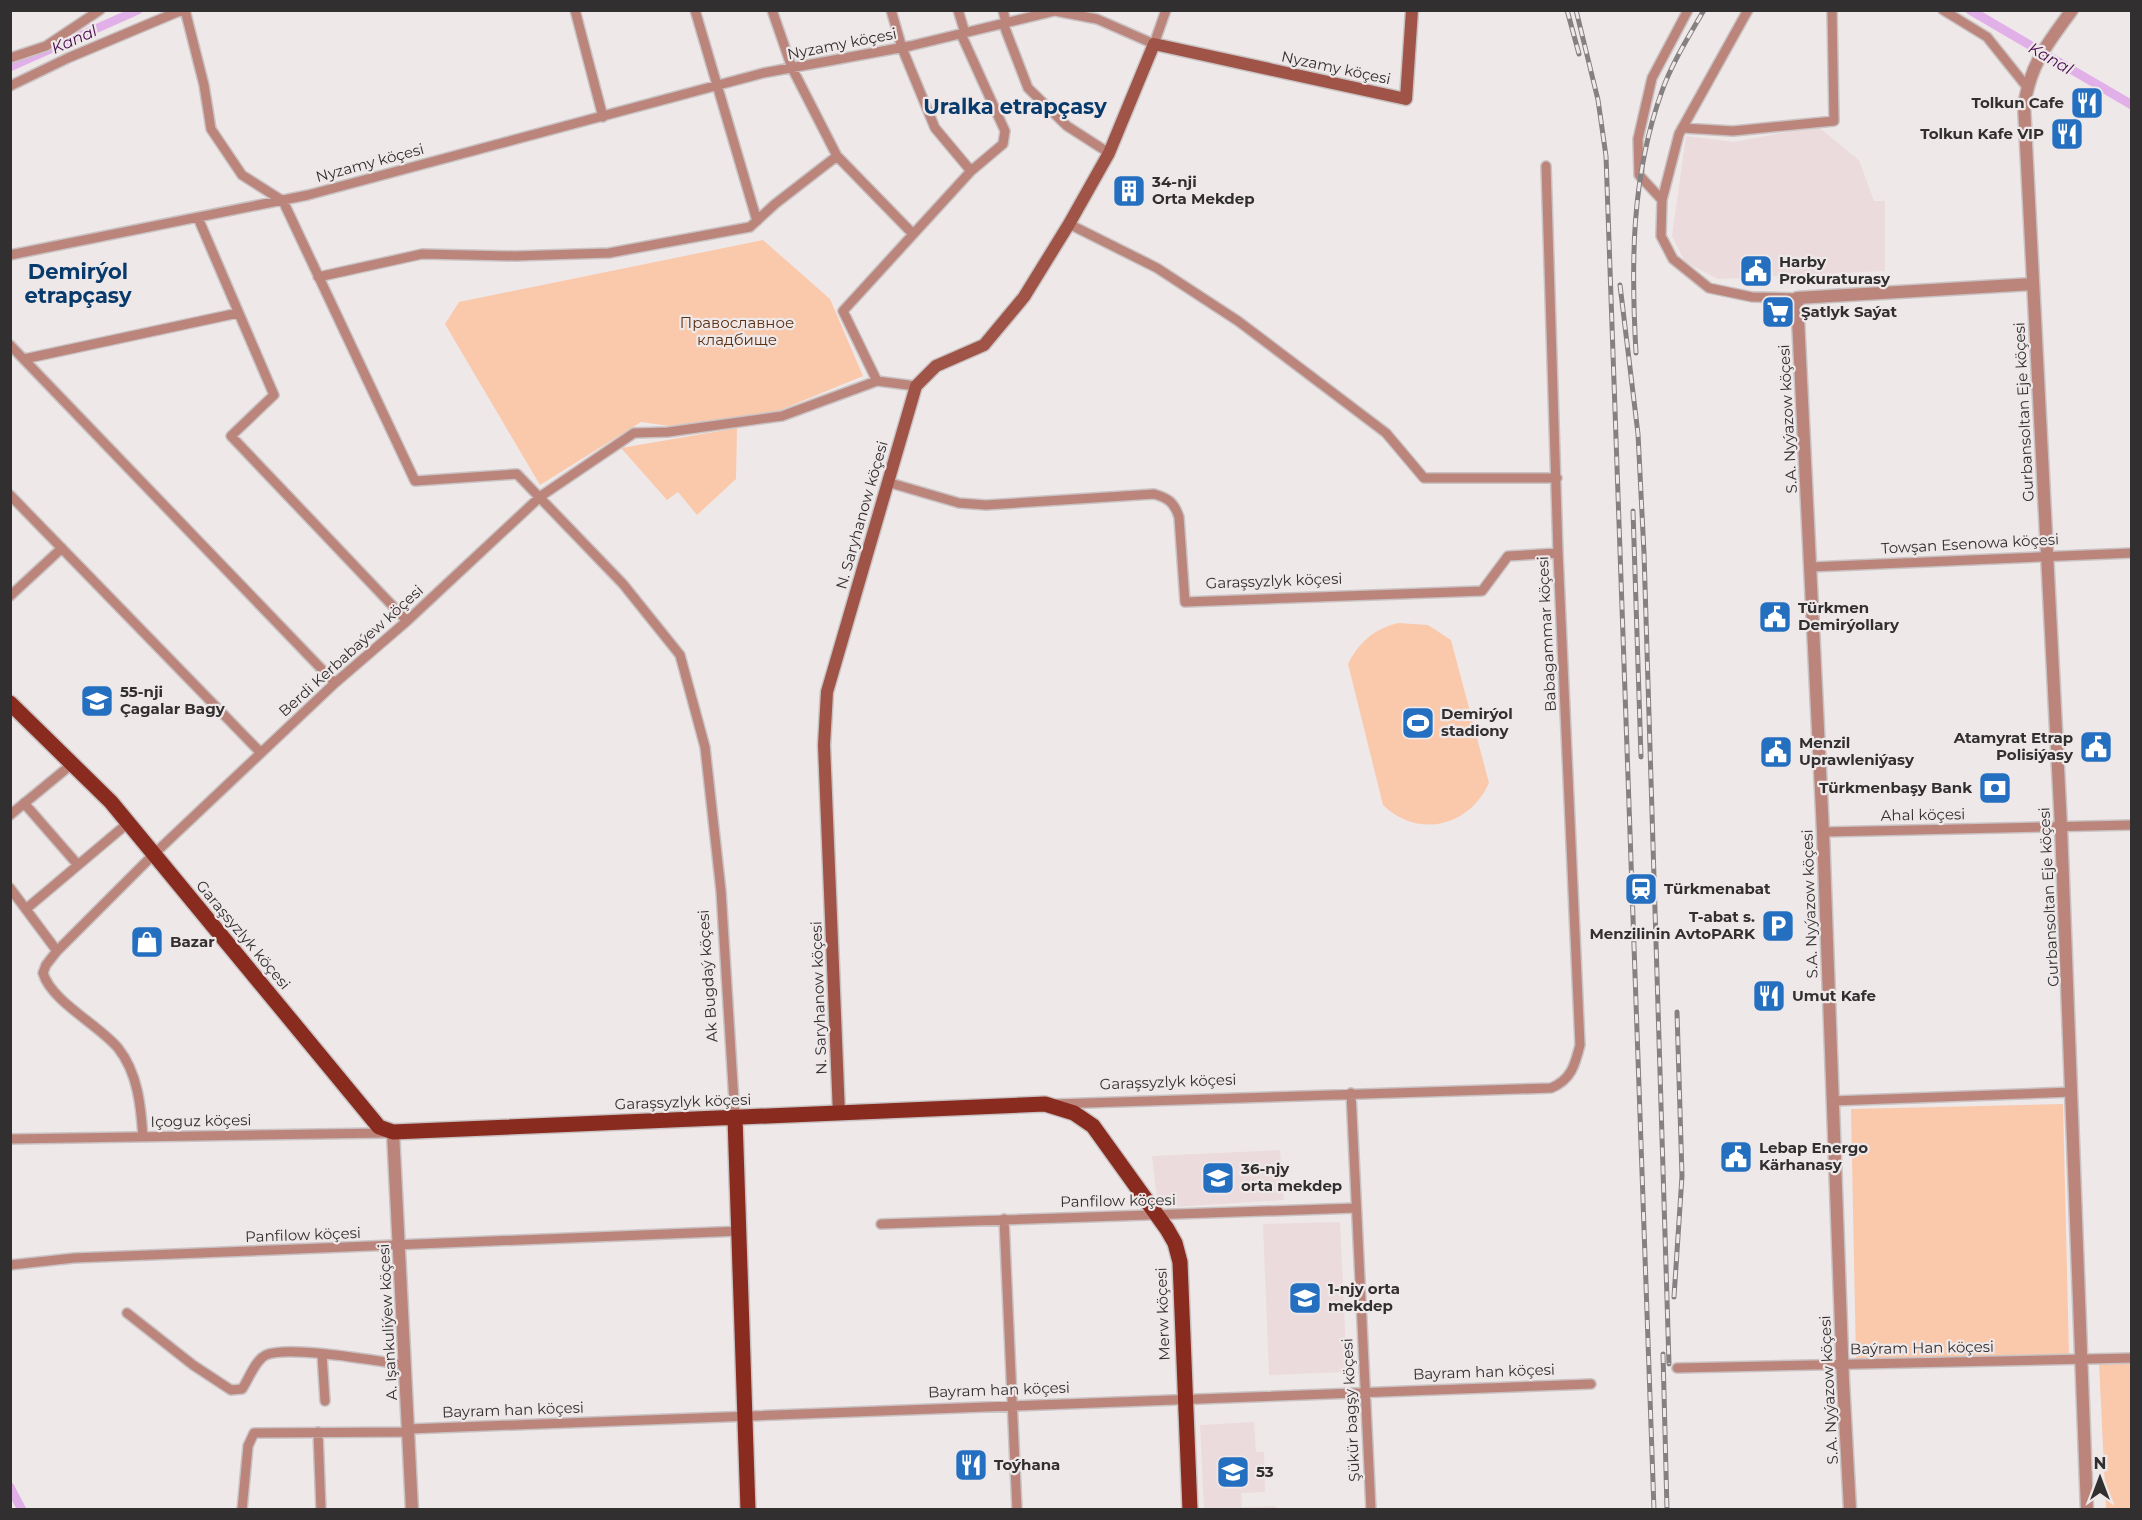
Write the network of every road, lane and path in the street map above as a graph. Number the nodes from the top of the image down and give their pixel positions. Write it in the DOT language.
graph roads {
  1 [pos="100,10"];
  2 [pos="183,10"];
  3 [pos="576,10"];
  4 [pos="695,10"];
  5 [pos="771,10"];
  6 [pos="891,10"];
  7 [pos="958,10"];
  8 [pos="1003,10"];
  9 [pos="1166,10"];
  10 [pos="1412,10"];
  11 [pos="1688,10"];
  12 [pos="1748,10"];
  13 [pos="1832,10"];
  14 [pos="1944,10"];
  15 [pos="2072,10"];
  16 [pos="1099,15"];
  17 [pos="1004,23"];
  18 [pos="963,33"];
  19 [pos="1154,44"];
  20 [pos="902,48"];
  21 [pos="10,58"];
  22 [pos="792,68"];
  23 [pos="2028,81"];
  24 [pos="10,86"];
  25 [pos="717,86"];
  26 [pos="603,117"];
  27 [pos="1682,128"];
  28 [pos="1109,153"];
  29 [pos="837,156"];
  30 [pos="1546,166"];
  31 [pos="970,171"];
  32 [pos="1662,200"];
  33 [pos="283,201"];
  34 [pos="198,218"];
  35 [pos="757,221"];
  36 [pos="1069,224"];
  37 [pos="913,234"];
  38 [pos="10,255"];
  39 [pos="318,277"];
  40 [pos="2033,284"];
  41 [pos="1797,298"];
  42 [pos="238,313"];
  43 [pos="10,345"];
  44 [pos="24,359"];
  45 [pos="878,381"];
  46 [pos="916,386"];
  47 [pos="1557,478"];
  48 [pos="887,482"];
  49 [pos="10,495"];
  50 [pos="541,496"];
  51 [pos="62,548"];
  52 [pos="1558,553"];
  53 [pos="2132,553"];
  54 [pos="2046,556"];
  55 [pos="1811,567"];
  56 [pos="10,596"];
  57 [pos="407,621"];
  58 [pos="335,683"];
  59 [pos="10,704"];
  60 [pos="261,753"];
  61 [pos="72,764"];
  62 [pos="24,803"];
  63 [pos="10,814"];
  64 [pos="128,823"];
  65 [pos="2132,825"];
  66 [pos="2061,827"];
  67 [pos="1823,832"];
  68 [pos="153,855"];
  69 [pos="78,865"];
  70 [pos="10,888"];
  71 [pos="26,909"];
  72 [pos="57,951"];
  73 [pos="1551,1088"];
  74 [pos="2072,1092"];
  75 [pos="1351,1093"];
  76 [pos="1832,1101"];
  77 [pos="1045,1104"];
  78 [pos="839,1114"];
  79 [pos="735,1118"];
  80 [pos="393,1132"];
  81 [pos="143,1137"];
  82 [pos="10,1139"];
  83 [pos="1356,1208"];
  84 [pos="1156,1216"];
  85 [pos="1004,1219"];
  86 [pos="881,1224"];
  87 [pos="741,1231"];
  88 [pos="399,1246"];
  89 [pos="10,1265"];
  90 [pos="127,1313"];
  91 [pos="322,1354"];
  92 [pos="2132,1358"];
  93 [pos="2083,1360"];
  94 [pos="405,1365"];
  95 [pos="1842,1365"];
  96 [pos="1677,1368"];
  97 [pos="1591,1384"];
  98 [pos="1365,1391"];
  99 [pos="1185,1399"];
  100 [pos="325,1401"];
  101 [pos="1012,1404"];
  102 [pos="744,1415"];
  103 [pos="408,1431"];
  104 [pos="318,1432"];
  105 [pos="243,1509"];
  106 [pos="321,1509"];
  107 [pos="412,1509"];
  108 [pos="748,1509"];
  109 [pos="1017,1509"];
  110 [pos="1190,1509"];
  111 [pos="1371,1509"];
  112 [pos="1850,1509"];
  113 [pos="2086,1509"];
  1 -- 21 [label="street"];
  2 -- 24 [label="street"];
  2 -- 33 [label="street"];
  3 -- 26 [label="street"];
  4 -- 25 [label="street"];
  5 -- 22 [label="street"];
  6 -- 20 [label="street"];
  7 -- 18 [label="street"];
  8 -- 17 [label="street"];
  9 -- 19 [label="street, N. Saryhanow köçesi"];
  10 -- 19 [label="main road, Nyzamy köçesi"];
  11 -- 32 [label="street"];
  12 -- 27 [label="street"];
  13 -- 27 [label="street"];
  14 -- 23 [label="street"];
  15 -- 23 [label="street"];
  16 -- 17 [label="street, Nyzamy köçesi"];
  16 -- 19 [label="street, Nyzamy köçesi"];
  17 -- 18 [label="street, Nyzamy köçesi"];
  17 -- 28 [label="street"];
  18 -- 20 [label="street, Nyzamy köçesi"];
  18 -- 31 [label="street"];
  19 -- 28 [label="main road, N. Saryhanow köçesi"];
  20 -- 22 [label="street, Nyzamy köçesi"];
  20 -- 31 [label="street"];
  22 -- 25 [label="street, Nyzamy köçesi"];
  22 -- 29 [label="street"];
  23 -- 40 [label="street, Gurbansoltan Eje köçesi"];
  25 -- 26 [label="street, Nyzamy köçesi"];
  25 -- 35 [label="street"];
  26 -- 33 [label="street, Nyzamy köçesi"];
  27 -- 32 [label="street"];
  28 -- 36 [label="main road, N. Saryhanow köçesi"];
  29 -- 35 [label="street"];
  29 -- 37 [label="street"];
  30 -- 47 [label="street, Babagammar köçesi"];
  31 -- 37 [label="street"];
  32 -- 41 [label="street"];
  33 -- 34 [label="street, Nyzamy köçesi"];
  33 -- 39 [label="street"];
  34 -- 38 [label="street, Nyzamy köçesi"];
  34 -- 42 [label="street"];
  35 -- 39 [label="street"];
  36 -- 46 [label="main road, N. Saryhanow köçesi"];
  36 -- 47 [label="street"];
  37 -- 45 [label="street"];
  39 -- 50 [label="street, Ak Bugdaý köçesi"];
  40 -- 41 [label="street"];
  40 -- 54 [label="street, Gurbansoltan Eje köçesi"];
  41 -- 55 [label="street, S.A. Nyýazow köçesi"];
  42 -- 44 [label="street"];
  42 -- 57 [label="street"];
  43 -- 44 [label="street"];
  44 -- 58 [label="street"];
  45 -- 46 [label="street, Berdi Kerbabaýew köçesi"];
  45 -- 50 [label="street, Berdi Kerbabaýew köçesi"];
  46 -- 48 [label="main road, N. Saryhanow köçesi"];
  47 -- 52 [label="street, Babagammar köçesi"];
  48 -- 52 [label="street, Garaşsyzlyk köçesi"];
  48 -- 78 [label="main road, N. Saryhanow köçesi"];
  49 -- 51 [label="street"];
  50 -- 57 [label="street, Berdi Kerbabaýew köçesi"];
  50 -- 79 [label="street, Ak Bugdaý köçesi"];
  51 -- 56 [label="street"];
  51 -- 60 [label="street"];
  52 -- 73 [label="street, Babagammar köçesi"];
  53 -- 54 [label="street, Towşan Esenowa köçesi"];
  54 -- 55 [label="street, Towşan Esenowa köçesi"];
  54 -- 66 [label="street, Gurbansoltan Eje köçesi"];
  55 -- 67 [label="street, S.A. Nyýazow köçesi"];
  57 -- 58 [label="street, Berdi Kerbabaýew köçesi"];
  58 -- 60 [label="street, Berdi Kerbabaýew köçesi"];
  59 -- 61 [label="main road, Garaşsyzlyk köçesi"];
  60 -- 68 [label="street, Berdi Kerbabaýew köçesi"];
  61 -- 62 [label="street"];
  61 -- 64 [label="main road, Garaşsyzlyk köçesi"];
  62 -- 63 [label="street"];
  62 -- 69 [label="street"];
  64 -- 68 [label="main road, Garaşsyzlyk köçesi"];
  64 -- 69 [label="street"];
  65 -- 66 [label="street, Ahal köçesi"];
  66 -- 67 [label="street, Ahal köçesi"];
  66 -- 74 [label="street, Gurbansoltan Eje köçesi"];
  67 -- 76 [label="street, S.A. Nyýazow köçesi"];
  68 -- 72 [label="street, Berdi Kerbabaýew köçesi"];
  68 -- 80 [label="main road, Garaşsyzlyk köçesi"];
  69 -- 71 [label="street"];
  70 -- 71 [label="street"];
  71 -- 72 [label="street"];
  72 -- 81 [label="street, Berdi Kerbabaýew köçesi"];
  73 -- 75 [label="street, Garaşsyzlyk köçesi"];
  74 -- 76 [label="street"];
  74 -- 93 [label="street, Gurbansoltan Eje köçesi"];
  75 -- 77 [label="street, Garaşsyzlyk köçesi"];
  75 -- 83 [label="street, Şükür bagşy köçesi"];
  76 -- 95 [label="street, S.A. Nyýazow köçesi"];
  77 -- 78 [label="main road, Garaşsyzlyk köçesi"];
  77 -- 84 [label="main road, Merw köçesi"];
  78 -- 79 [label="main road, Garaşsyzlyk köçesi"];
  79 -- 80 [label="main road, Garaşsyzlyk köçesi"];
  79 -- 87 [label="main road, Ak Bugdaý köçesi"];
  80 -- 81 [label="street, Içoguz köçesi"];
  80 -- 88 [label="street, A. Işankuliýew köçesi"];
  81 -- 82 [label="street, Içoguz köçesi"];
  83 -- 84 [label="street, Panfilow köçesi"];
  83 -- 98 [label="street, Şükür bagşy köçesi"];
  84 -- 85 [label="street, Panfilow köçesi"];
  84 -- 99 [label="main road, Merw köçesi"];
  85 -- 86 [label="street, Panfilow köçesi"];
  85 -- 101 [label="street"];
  87 -- 88 [label="street, Panfilow köçesi"];
  87 -- 102 [label="main road, Ak Bugdaý köçesi"];
  88 -- 89 [label="street, Panfilow köçesi"];
  88 -- 94 [label="street, A. Işankuliýew köçesi"];
  90 -- 91 [label="street"];
  91 -- 94 [label="street"];
  91 -- 100 [label="street"];
  92 -- 93 [label="street, Baýram Han köçesi"];
  93 -- 95 [label="street, Baýram Han köçesi"];
  93 -- 113 [label="street, Gurbansoltan Eje köçesi"];
  94 -- 103 [label="street, A. Işankuliýew köçesi"];
  95 -- 96 [label="street, Baýram Han köçesi"];
  95 -- 112 [label="street, S.A. Nyýazow köçesi"];
  97 -- 98 [label="street, Bayram han köçesi"];
  98 -- 99 [label="street, Bayram han köçesi"];
  98 -- 111 [label="street, Şükür bagşy köçesi"];
  99 -- 101 [label="street, Bayram han köçesi"];
  99 -- 110 [label="main road, Merw köçesi"];
  101 -- 102 [label="street, Bayram han köçesi"];
  101 -- 109 [label="street"];
  102 -- 103 [label="street, Bayram han köçesi"];
  102 -- 108 [label="main road, Ak Bugdaý köçesi"];
  103 -- 104 [label="street, Bayram han köçesi"];
  103 -- 107 [label="street, A. Işankuliýew köçesi"];
  104 -- 105 [label="street, Bayram han köçesi"];
  104 -- 106 [label="street"];
}
